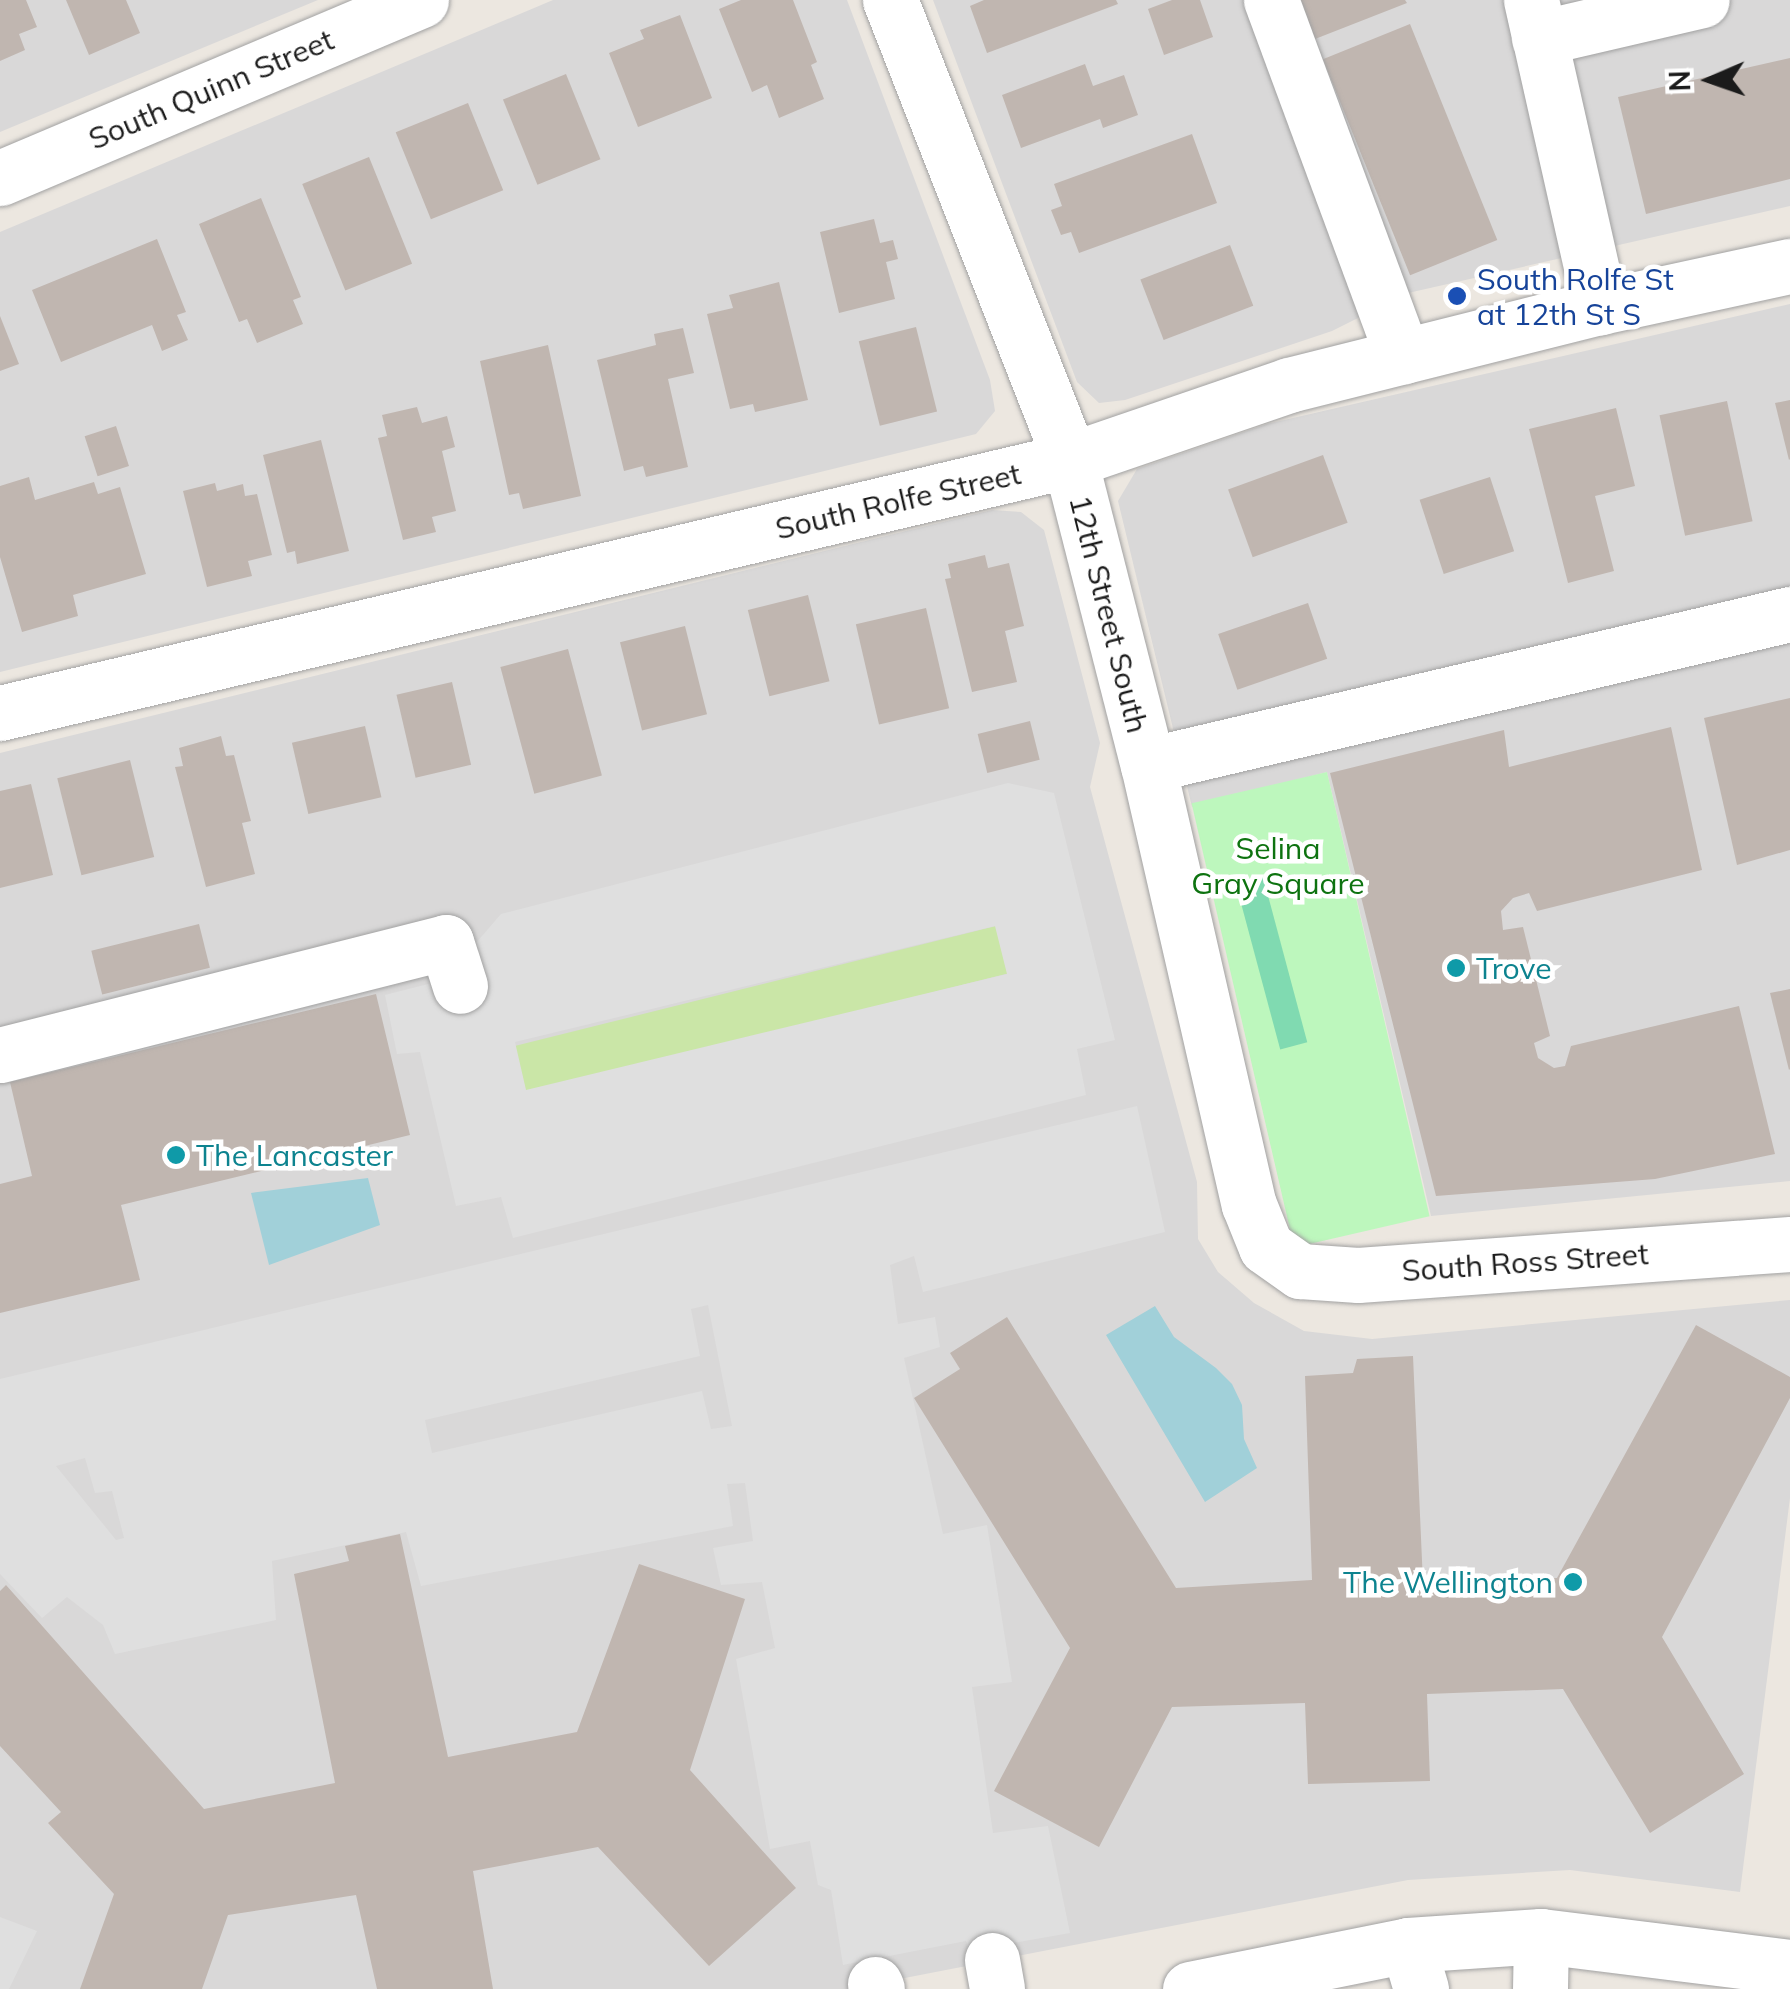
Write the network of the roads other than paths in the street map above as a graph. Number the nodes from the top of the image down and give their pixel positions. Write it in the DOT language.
graph roads {
  1 [pos="421,0"];
  2 [pos="890,0"];
  3 [pos="1271,0"];
  4 [pos="1702,0"];
  5 [pos="1535,19"];
  6 [pos="0,178"];
  7 [pos="1790,266"];
  8 [pos="1600,307"];
  9 [pos="1403,356"];
  10 [pos="1070,460"];
  11 [pos="1790,614"];
  12 [pos="0,713"];
  13 [pos="1148,765"];
  14 [pos="460,986"];
  15 [pos="0,1055"];
  16 [pos="1790,1244"];
  17 [pos="1266,1247"];
  18 [pos="1541,1936"];
  19 [pos="1789,1957"];
  20 [pos="1414,1967"];
  21 [pos="1671,1970"];
  22 [pos="1289,1980"];
  23 [pos="1190,1989"];
  24 [pos="1540,1989"];
  1 -- 6 [label="street, South Quinn Street"];
  2 -- 10 [label="street, 12th Street South"];
  3 -- 9 [label="street"];
  4 -- 5 [label="street"];
  5 -- 8 [label="street"];
  7 -- 8 [label="street, South Rolfe Street"];
  8 -- 9 [label="street, South Rolfe Street"];
  9 -- 10 [label="street, South Rolfe Street"];
  10 -- 12 [label="street, South Rolfe Street"];
  10 -- 13 [label="street, 12th Street South"];
  11 -- 13 [label="street"];
  13 -- 17 [label="street, 12th Street South"];
  14 -- 15 [label="street"];
  16 -- 17 [label="street, South Ross Street"];
  18 -- 20 [label="street"];
  18 -- 21 [label="street"];
  18 -- 24 [label="street"];
  19 -- 21 [label="street"];
  20 -- 22 [label="street"];
  22 -- 23 [label="street"];
}
